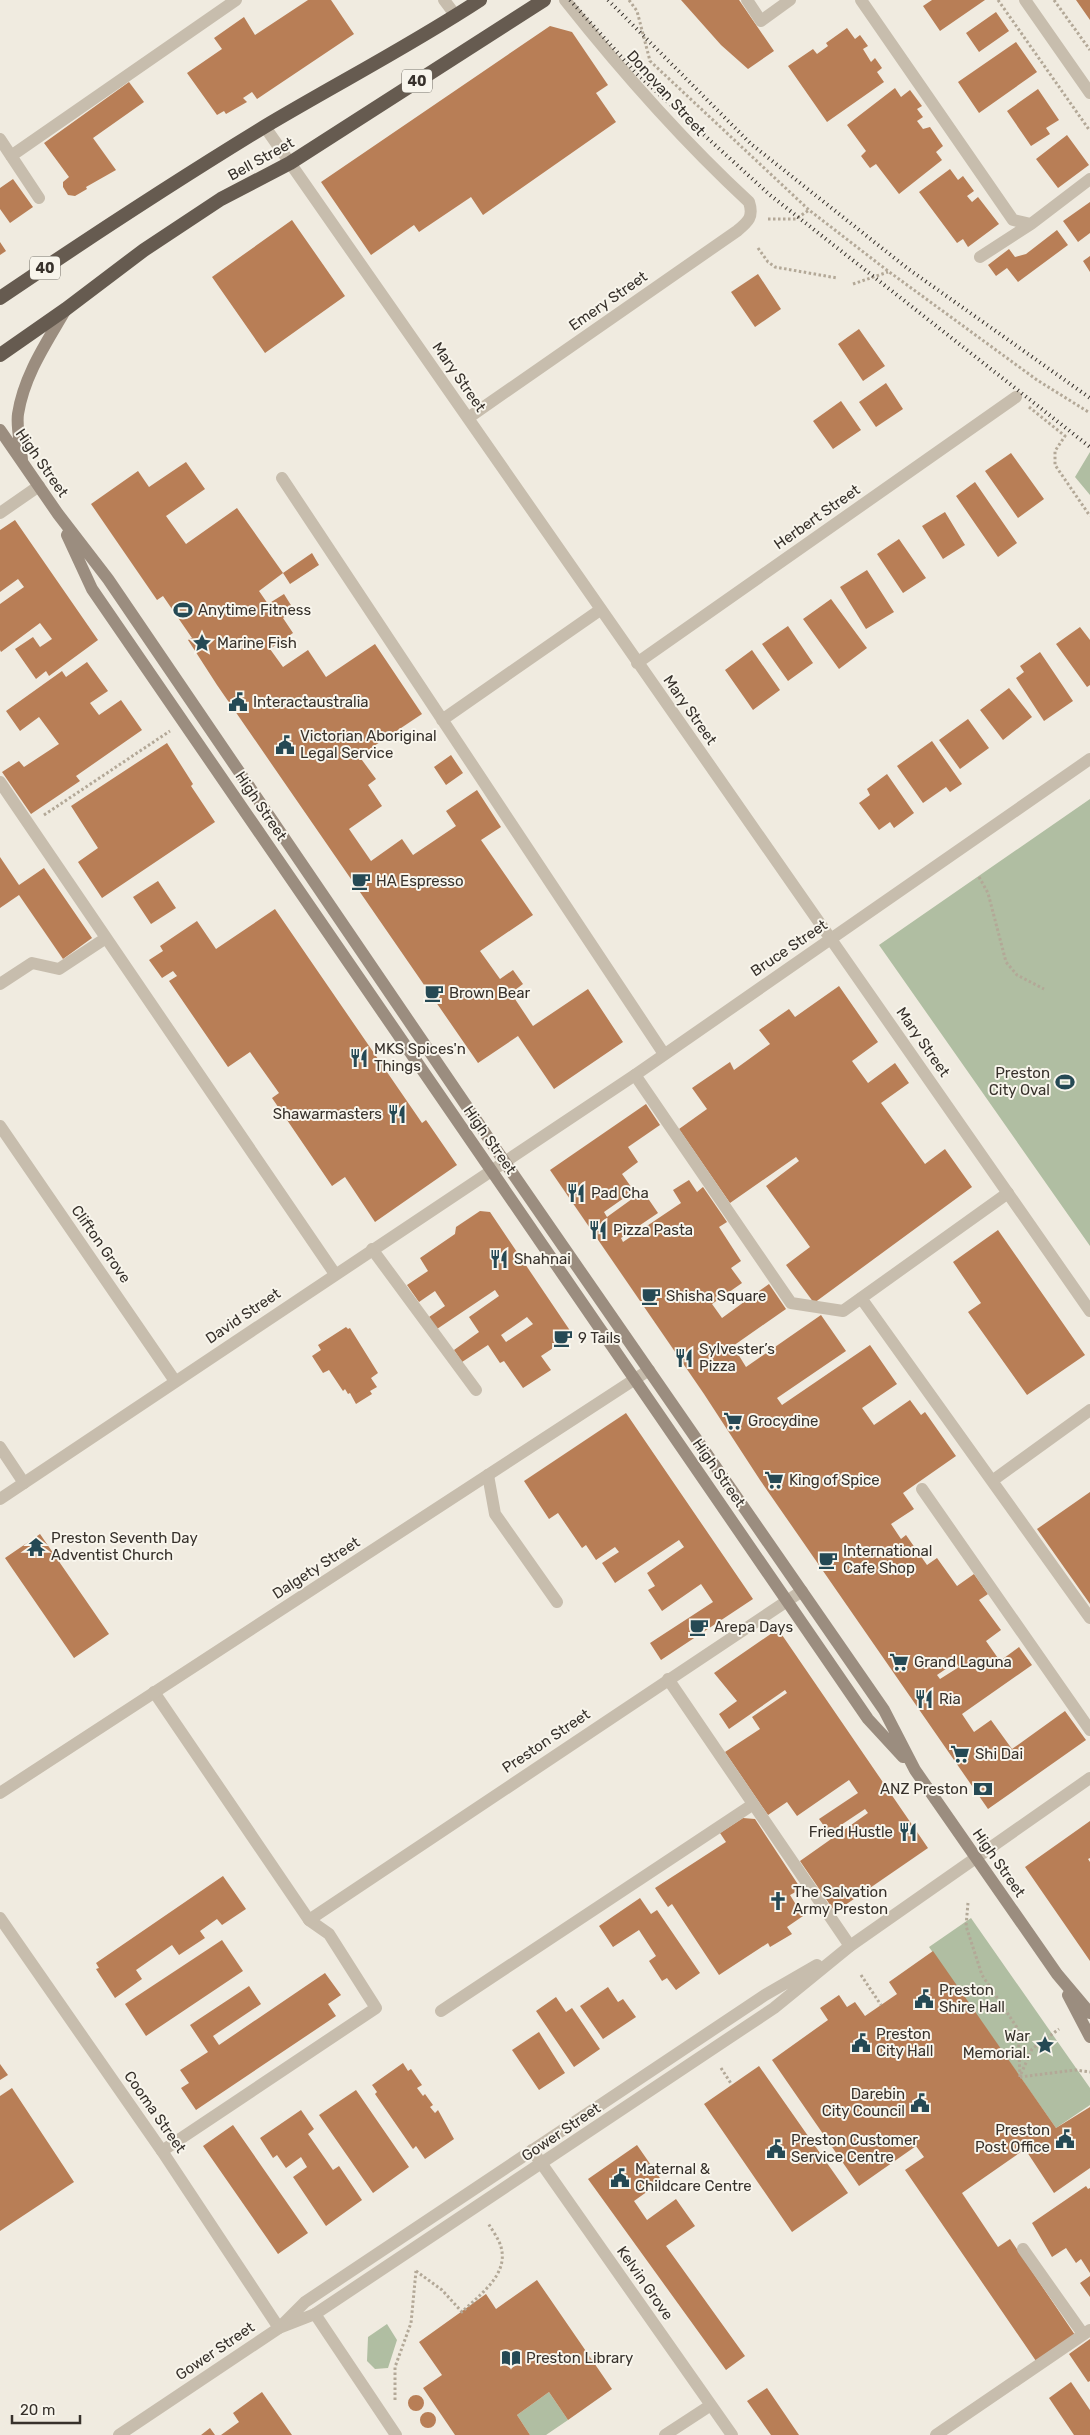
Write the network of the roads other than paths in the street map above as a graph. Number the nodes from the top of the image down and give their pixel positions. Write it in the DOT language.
graph roads {
  1 [pos="236,0"];
  2 [pos="444,0"];
  3 [pos="480,0"];
  4 [pos="544,0"];
  5 [pos="566,0"];
  6 [pos="747,0"];
  7 [pos="790,0"];
  8 [pos="861,0"];
  9 [pos="1025,0"];
  10 [pos="456,16"];
  11 [pos="1090,93"];
  12 [pos="265,127"];
  13 [pos="0,139"];
  14 [pos="11,156"];
  15 [pos="290,163"];
  16 [pos="1090,179"];
  17 [pos="39,198"];
  18 [pos="750,218"];
  19 [pos="1031,224"];
  20 [pos="980,257"];
  21 [pos="0,298"];
  22 [pos="66,309"];
  23 [pos="0,355"];
  24 [pos="1016,397"];
  25 [pos="468,418"];
  26 [pos="0,430"];
  27 [pos="22,463"];
  28 [pos="282,478"];
  29 [pos="38,486"];
  30 [pos="0,513"];
  31 [pos="58,514"];
  32 [pos="600,610"];
  33 [pos="637,663"];
  34 [pos="442,720"];
  35 [pos="1090,759"];
  36 [pos="0,782"];
  37 [pos="106,938"];
  38 [pos="830,939"];
  39 [pos="0,984"];
  40 [pos="664,1054"];
  41 [pos="635,1075"];
  42 [pos="0,1126"];
  43 [pos="504,1161"];
  44 [pos="491,1170"];
  45 [pos="1008,1193"];
  46 [pos="372,1249"];
  47 [pos="335,1274"];
  48 [pos="861,1298"];
  49 [pos="1090,1311"];
  50 [pos="649,1370"];
  51 [pos="635,1379"];
  52 [pos="175,1381"];
  53 [pos="476,1390"];
  54 [pos="1090,1410"];
  55 [pos="0,1447"];
  56 [pos="488,1475"];
  57 [pos="992,1481"];
  58 [pos="24,1483"];
  59 [pos="922,1490"];
  60 [pos="0,1499"];
  61 [pos="802,1591"];
  62 [pos="788,1601"];
  63 [pos="557,1602"];
  64 [pos="1090,1618"];
  65 [pos="668,1679"];
  66 [pos="154,1692"];
  67 [pos="1090,1730"];
  68 [pos="915,1770"];
  69 [pos="1090,1778"];
  70 [pos="0,1793"];
  71 [pos="752,1805"];
  72 [pos="976,1858"];
  73 [pos="0,1918"];
  74 [pos="309,1920"];
  75 [pos="850,1946"];
  76 [pos="1057,1974"];
  77 [pos="441,2011"];
  78 [pos="1090,2013"];
  79 [pos="1090,2037"];
  80 [pos="532,2150"];
  81 [pos="162,2152"];
  82 [pos="542,2164"];
  83 [pos="1023,2249"];
  84 [pos="315,2314"];
  85 [pos="279,2328"];
  86 [pos="1087,2332"];
  87 [pos="711,2405"];
  88 [pos="119,2435"];
  89 [pos="396,2435"];
  90 [pos="664,2435"];
  91 [pos="732,2435"];
  92 [pos="936,2435"];
  1 -- 14 [label="street"];
  2 -- 10 [label="street"];
  3 -- 10 [label="highway, Bell Street / 40"];
  4 -- 15 [label="highway, Bell Street / 40"];
  5 -- 18 [label="street, Donovan Street"];
  6 -- 7 [label="street"];
  8 -- 19 [label="street"];
  9 -- 11 [label="street"];
  10 -- 12 [label="highway, Bell Street / 40"];
  12 -- 15 [label="street, Mary Street"];
  12 -- 21 [label="highway, Bell Street / 40"];
  13 -- 14 [label="street"];
  14 -- 17 [label="street"];
  15 -- 22 [label="highway, Bell Street / 40"];
  15 -- 25 [label="street, Mary Street"];
  16 -- 19 [label="street"];
  18 -- 25 [label="street, Emery Street"];
  19 -- 20 [label="street"];
  22 -- 23 [label="highway, Bell Street / 40"];
  22 -- 27 [label="main road"];
  24 -- 33 [label="street, Herbert Street"];
  25 -- 32 [label="street, Mary Street"];
  26 -- 27 [label="main road, High Street"];
  27 -- 29 [label="main road, High Street"];
  28 -- 34 [label="street"];
  29 -- 30 [label="street"];
  29 -- 31 [label="main road, High Street"];
  31 -- 43 [label="main road, High Street"];
  31 -- 44 [label="main road, High Street"];
  32 -- 33 [label="street, Mary Street"];
  32 -- 34 [label="street"];
  33 -- 38 [label="street, Mary Street"];
  34 -- 40 [label="street"];
  35 -- 38 [label="street, Bruce Street"];
  36 -- 37 [label="street"];
  37 -- 39 [label="street"];
  37 -- 47 [label="street"];
  38 -- 40 [label="street, Bruce Street"];
  38 -- 45 [label="street, Mary Street"];
  40 -- 41 [label="street, Bruce Street"];
  41 -- 43 [label="street, Bruce Street"];
  41 -- 48 [label="street"];
  42 -- 52 [label="street, Clifton Grove"];
  43 -- 44 [label="street, David Street"];
  43 -- 50 [label="main road, High Street"];
  44 -- 46 [label="street, David Street"];
  44 -- 51 [label="main road, High Street"];
  45 -- 48 [label="street"];
  45 -- 49 [label="street, Mary Street"];
  46 -- 47 [label="street, David Street"];
  46 -- 53 [label="street"];
  47 -- 52 [label="street, David Street"];
  48 -- 57 [label="street"];
  50 -- 51 [label="street, Dalgety Street"];
  50 -- 61 [label="main road, High Street"];
  51 -- 56 [label="street, Dalgety Street"];
  51 -- 62 [label="main road, High Street"];
  52 -- 58 [label="street, David Street"];
  54 -- 57 [label="street"];
  55 -- 58 [label="street"];
  56 -- 63 [label="street"];
  56 -- 66 [label="street, Dalgety Street"];
  57 -- 64 [label="street"];
  58 -- 60 [label="street, David Street"];
  59 -- 67 [label="street"];
  61 -- 62 [label="street, Preston Street"];
  61 -- 68 [label="main road, High Street"];
  62 -- 65 [label="street, Preston Street"];
  62 -- 68 [label="main road, High Street"];
  65 -- 71 [label="street"];
  65 -- 74 [label="street, Preston Street"];
  66 -- 70 [label="street, Dalgety Street"];
  66 -- 74 [label="street"];
  68 -- 72 [label="main road, High Street"];
  69 -- 72 [label="street, Gower Street"];
  71 -- 75 [label="street"];
  71 -- 77 [label="street"];
  72 -- 75 [label="street, Gower Street"];
  72 -- 76 [label="main road, High Street"];
  73 -- 81 [label="street, Cooma Street"];
  74 -- 81 [label="street"];
  75 -- 80 [label="street, Gower Street"];
  75 -- 82 [label="street, Gower Street"];
  76 -- 78 [label="main road, High Street"];
  76 -- 79 [label="main road, High Street"];
  80 -- 82 [label="street, Kelvin Grove"];
  80 -- 85 [label="street, Gower Street"];
  81 -- 85 [label="street, Cooma Street"];
  82 -- 84 [label="street, Gower Street"];
  82 -- 87 [label="street, Kelvin Grove"];
  83 -- 86 [label="street"];
  84 -- 85 [label="street, Gower Street"];
  84 -- 89 [label="street"];
  85 -- 88 [label="street, Gower Street"];
  86 -- 92 [label="street"];
  87 -- 90 [label="street"];
  87 -- 91 [label="street, Kelvin Grove"];
}
